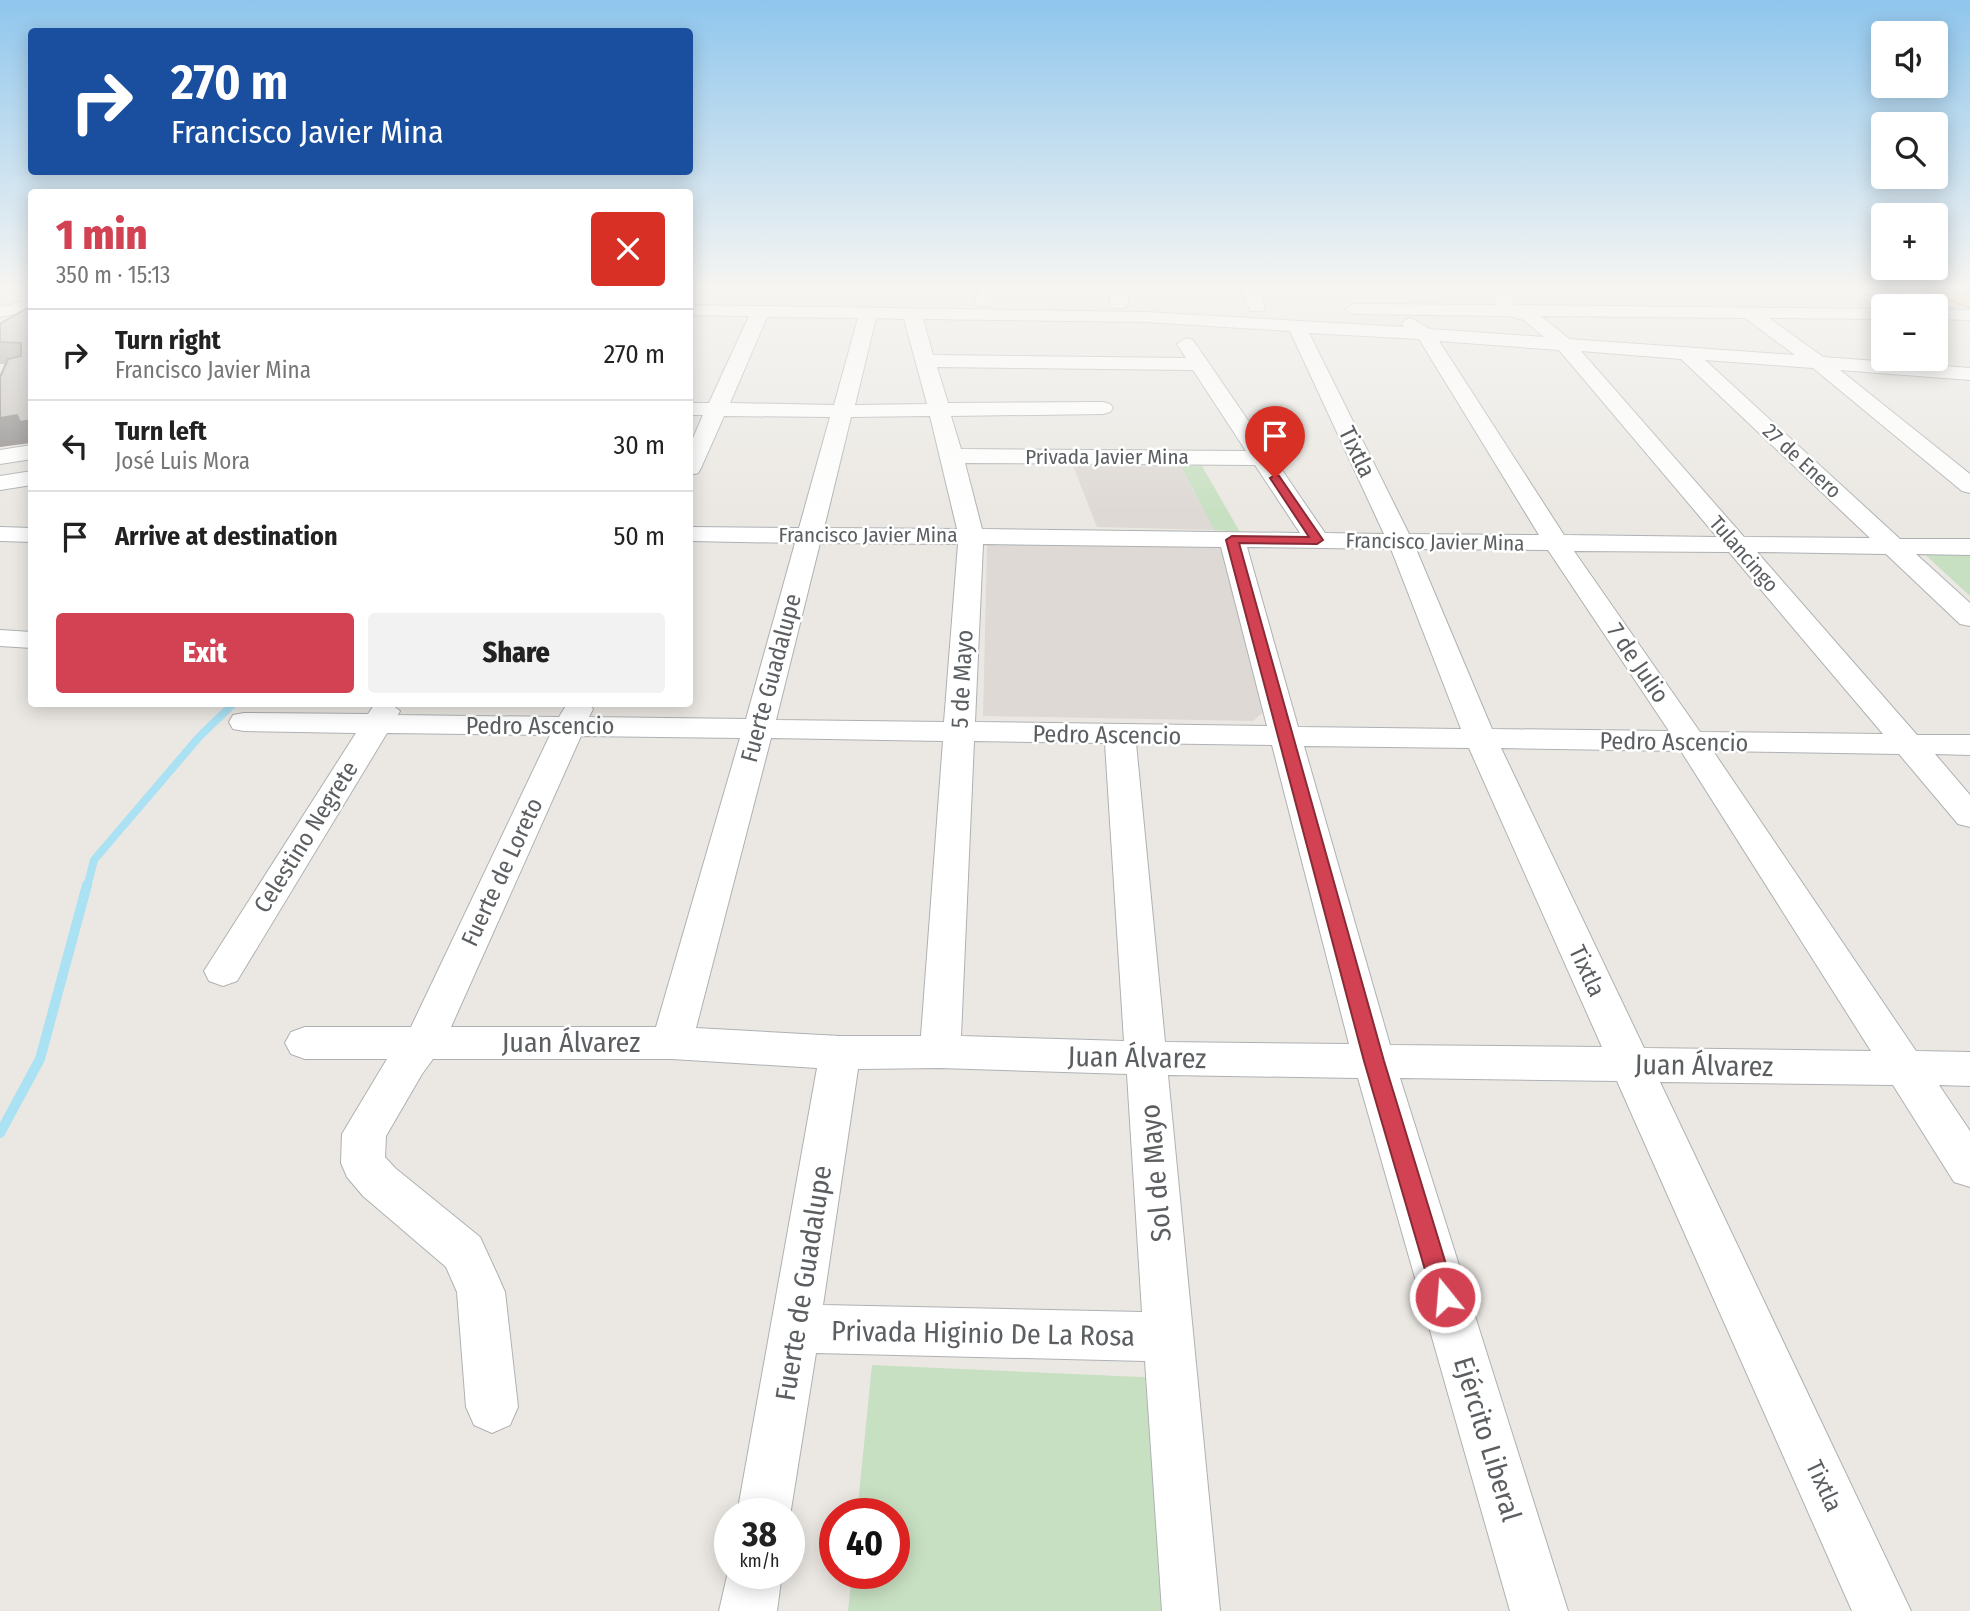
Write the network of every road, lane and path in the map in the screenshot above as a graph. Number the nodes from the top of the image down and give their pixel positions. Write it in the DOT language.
graph roads {
  1 [pos="735,362"];
  2 [pos="855,362"];
  3 [pos="925,362"];
  4 [pos="1083,362"];
  5 [pos="1104,362"];
  6 [pos="1317,362"];
  7 [pos="1443,362"];
  8 [pos="1580,362"];
  9 [pos="1697,362"];
  10 [pos="1784,362"];
  11 [pos="1817,362"];
  12 [pos="1197,363"];
  13 [pos="1821,365"];
  14 [pos="1960,374"];
  15 [pos="1970,387"];
  16 [pos="1103,408"];
  17 [pos="693,409"];
  18 [pos="716,409"];
  19 [pos="938,409"];
  20 [pos="841,411"];
  21 [pos="28,453"];
  22 [pos="952,456"];
  23 [pos="0,457"];
  24 [pos="1126,457"];
  25 [pos="1262,458"];
  26 [pos="693,461"];
  27 [pos="28,472"];
  28 [pos="0,477"];
  29 [pos="28,479"];
  30 [pos="0,483"];
  31 [pos="1970,486"];
  32 [pos="0,534"];
  33 [pos="693,534"];
  34 [pos="808,534"];
  35 [pos="28,535"];
  36 [pos="971,535"];
  37 [pos="1232,540"];
  38 [pos="1317,540"];
  39 [pos="1401,543"];
  40 [pos="1556,543"];
  41 [pos="1737,546"];
  42 [pos="1970,547"];
  43 [pos="1896,548"];
  44 [pos="1970,618"];
  45 [pos="0,638"];
  46 [pos="28,640"];
  47 [pos="383,714"];
  48 [pos="575,715"];
  49 [pos="244,722"];
  50 [pos="759,727"];
  51 [pos="959,733"];
  52 [pos="1120,736"];
  53 [pos="1287,737"];
  54 [pos="1480,738"];
  55 [pos="1692,743"];
  56 [pos="1907,744"];
  57 [pos="1970,745"];
  58 [pos="1970,816"];
  59 [pos="223,971"];
  60 [pos="424,1041"];
  61 [pos="305,1043"];
  62 [pos="672,1043"];
  63 [pos="940,1052"];
  64 [pos="841,1053"];
  65 [pos="1145,1058"];
  66 [pos="1374,1061"];
  67 [pos="1630,1064"];
  68 [pos="1903,1068"];
  69 [pos="1970,1069"];
  70 [pos="1970,1168"];
  71 [pos="796,1328"];
  72 [pos="1169,1338"];
  73 [pos="492,1407"];
  74 [pos="768,1498"];
  75 [pos="751,1589"];
  76 [pos="748,1611"];
  77 [pos="1191,1611"];
  78 [pos="1539,1611"];
  79 [pos="1882,1611"];
  1 -- 18 [label="street"];
  2 -- 20 [label="street, Fuerte Guadalupe"];
  3 -- 19 [label="street, 5 de Mayo"];
  4 -- 16 [label="street"];
  5 -- 12 [label="street"];
  6 -- 39 [label="street, Tixtla"];
  7 -- 40 [label="street, 7 de Julio"];
  8 -- 41 [label="street, Tulancingo"];
  9 -- 43 [label="street, 27 de Enero"];
  10 -- 13 [label="street"];
  11 -- 13 [label="street"];
  12 -- 25 [label="street"];
  13 -- 14 [label="street"];
  13 -- 31 [label="street"];
  14 -- 15 [label="street"];
  16 -- 19 [label="street"];
  16 -- 24 [label="street"];
  17 -- 18 [label="street"];
  18 -- 20 [label="street"];
  18 -- 26 [label="street"];
  19 -- 20 [label="street"];
  19 -- 22 [label="street, 5 de Mayo"];
  20 -- 34 [label="street, Fuerte Guadalupe"];
  21 -- 23 [label="street"];
  22 -- 24 [label="street, Privada Javier Mina"];
  22 -- 36 [label="street, 5 de Mayo"];
  24 -- 25 [label="street, Privada Javier Mina"];
  25 -- 38 [label="street"];
  27 -- 28 [label="street"];
  29 -- 30 [label="street"];
  32 -- 35 [label="street"];
  33 -- 34 [label="street, Francisco Javier Mina"];
  34 -- 36 [label="street, Francisco Javier Mina"];
  34 -- 50 [label="street, Fuerte Guadalupe"];
  36 -- 37 [label="street, Francisco Javier Mina"];
  36 -- 51 [label="street, 5 de Mayo"];
  37 -- 38 [label="street, Francisco Javier Mina"];
  37 -- 53 [label="street, Ejército Liberal"];
  38 -- 39 [label="street, Francisco Javier Mina"];
  39 -- 40 [label="street, Francisco Javier Mina"];
  39 -- 54 [label="street, Tixtla"];
  40 -- 41 [label="street, Francisco Javier Mina"];
  40 -- 55 [label="street, 7 de Julio"];
  41 -- 43 [label="street, Francisco Javier Mina"];
  41 -- 56 [label="street, Tulancingo"];
  42 -- 43 [label="street, Francisco Javier Mina"];
  43 -- 44 [label="street, 27 de Enero"];
  45 -- 46 [label="street"];
  47 -- 48 [label="street, Pedro Ascencio"];
  47 -- 49 [label="street, Pedro Ascencio"];
  47 -- 59 [label="street, Celestino Negrete"];
  48 -- 50 [label="street, Pedro Ascencio"];
  48 -- 60 [label="street, Fuerte de Loreto"];
  50 -- 51 [label="street, Pedro Ascencio"];
  50 -- 62 [label="street, Fuerte Guadalupe"];
  51 -- 52 [label="street, Pedro Ascencio"];
  51 -- 63 [label="street, 5 de Mayo"];
  52 -- 53 [label="street, Pedro Ascencio"];
  52 -- 65 [label="street, Sol de Mayo"];
  53 -- 54 [label="street, Pedro Ascencio"];
  53 -- 66 [label="street, Ejército Liberal"];
  54 -- 55 [label="street, Pedro Ascencio"];
  54 -- 67 [label="street, Tixtla"];
  55 -- 56 [label="street, Pedro Ascencio"];
  55 -- 68 [label="street, 7 de Julio"];
  56 -- 57 [label="street, Pedro Ascencio"];
  56 -- 58 [label="street, Tulancingo"];
  60 -- 61 [label="street, Juan Álvarez"];
  60 -- 62 [label="street, Juan Álvarez"];
  60 -- 73 [label="street, Fuerte de Loreto"];
  62 -- 64 [label="street, Juan Álvarez"];
  63 -- 64 [label="street, Juan Álvarez"];
  63 -- 65 [label="street, Juan Álvarez"];
  64 -- 71 [label="street, Fuerte de Guadalupe"];
  65 -- 66 [label="street, Juan Álvarez"];
  65 -- 72 [label="street, Sol de Mayo"];
  66 -- 67 [label="street, Juan Álvarez"];
  66 -- 78 [label="street, Ejército Liberal"];
  67 -- 68 [label="street, Juan Álvarez"];
  67 -- 79 [label="street, Tixtla"];
  68 -- 69 [label="street, Juan Álvarez"];
  68 -- 70 [label="street, 7 de Julio"];
  71 -- 72 [label="street, Privada Higinio De La Rosa"];
  71 -- 74 [label="street, Fuerte de Guadalupe"];
  72 -- 77 [label="street, Sol de Mayo"];
  75 -- 76 [label="street"];
}
